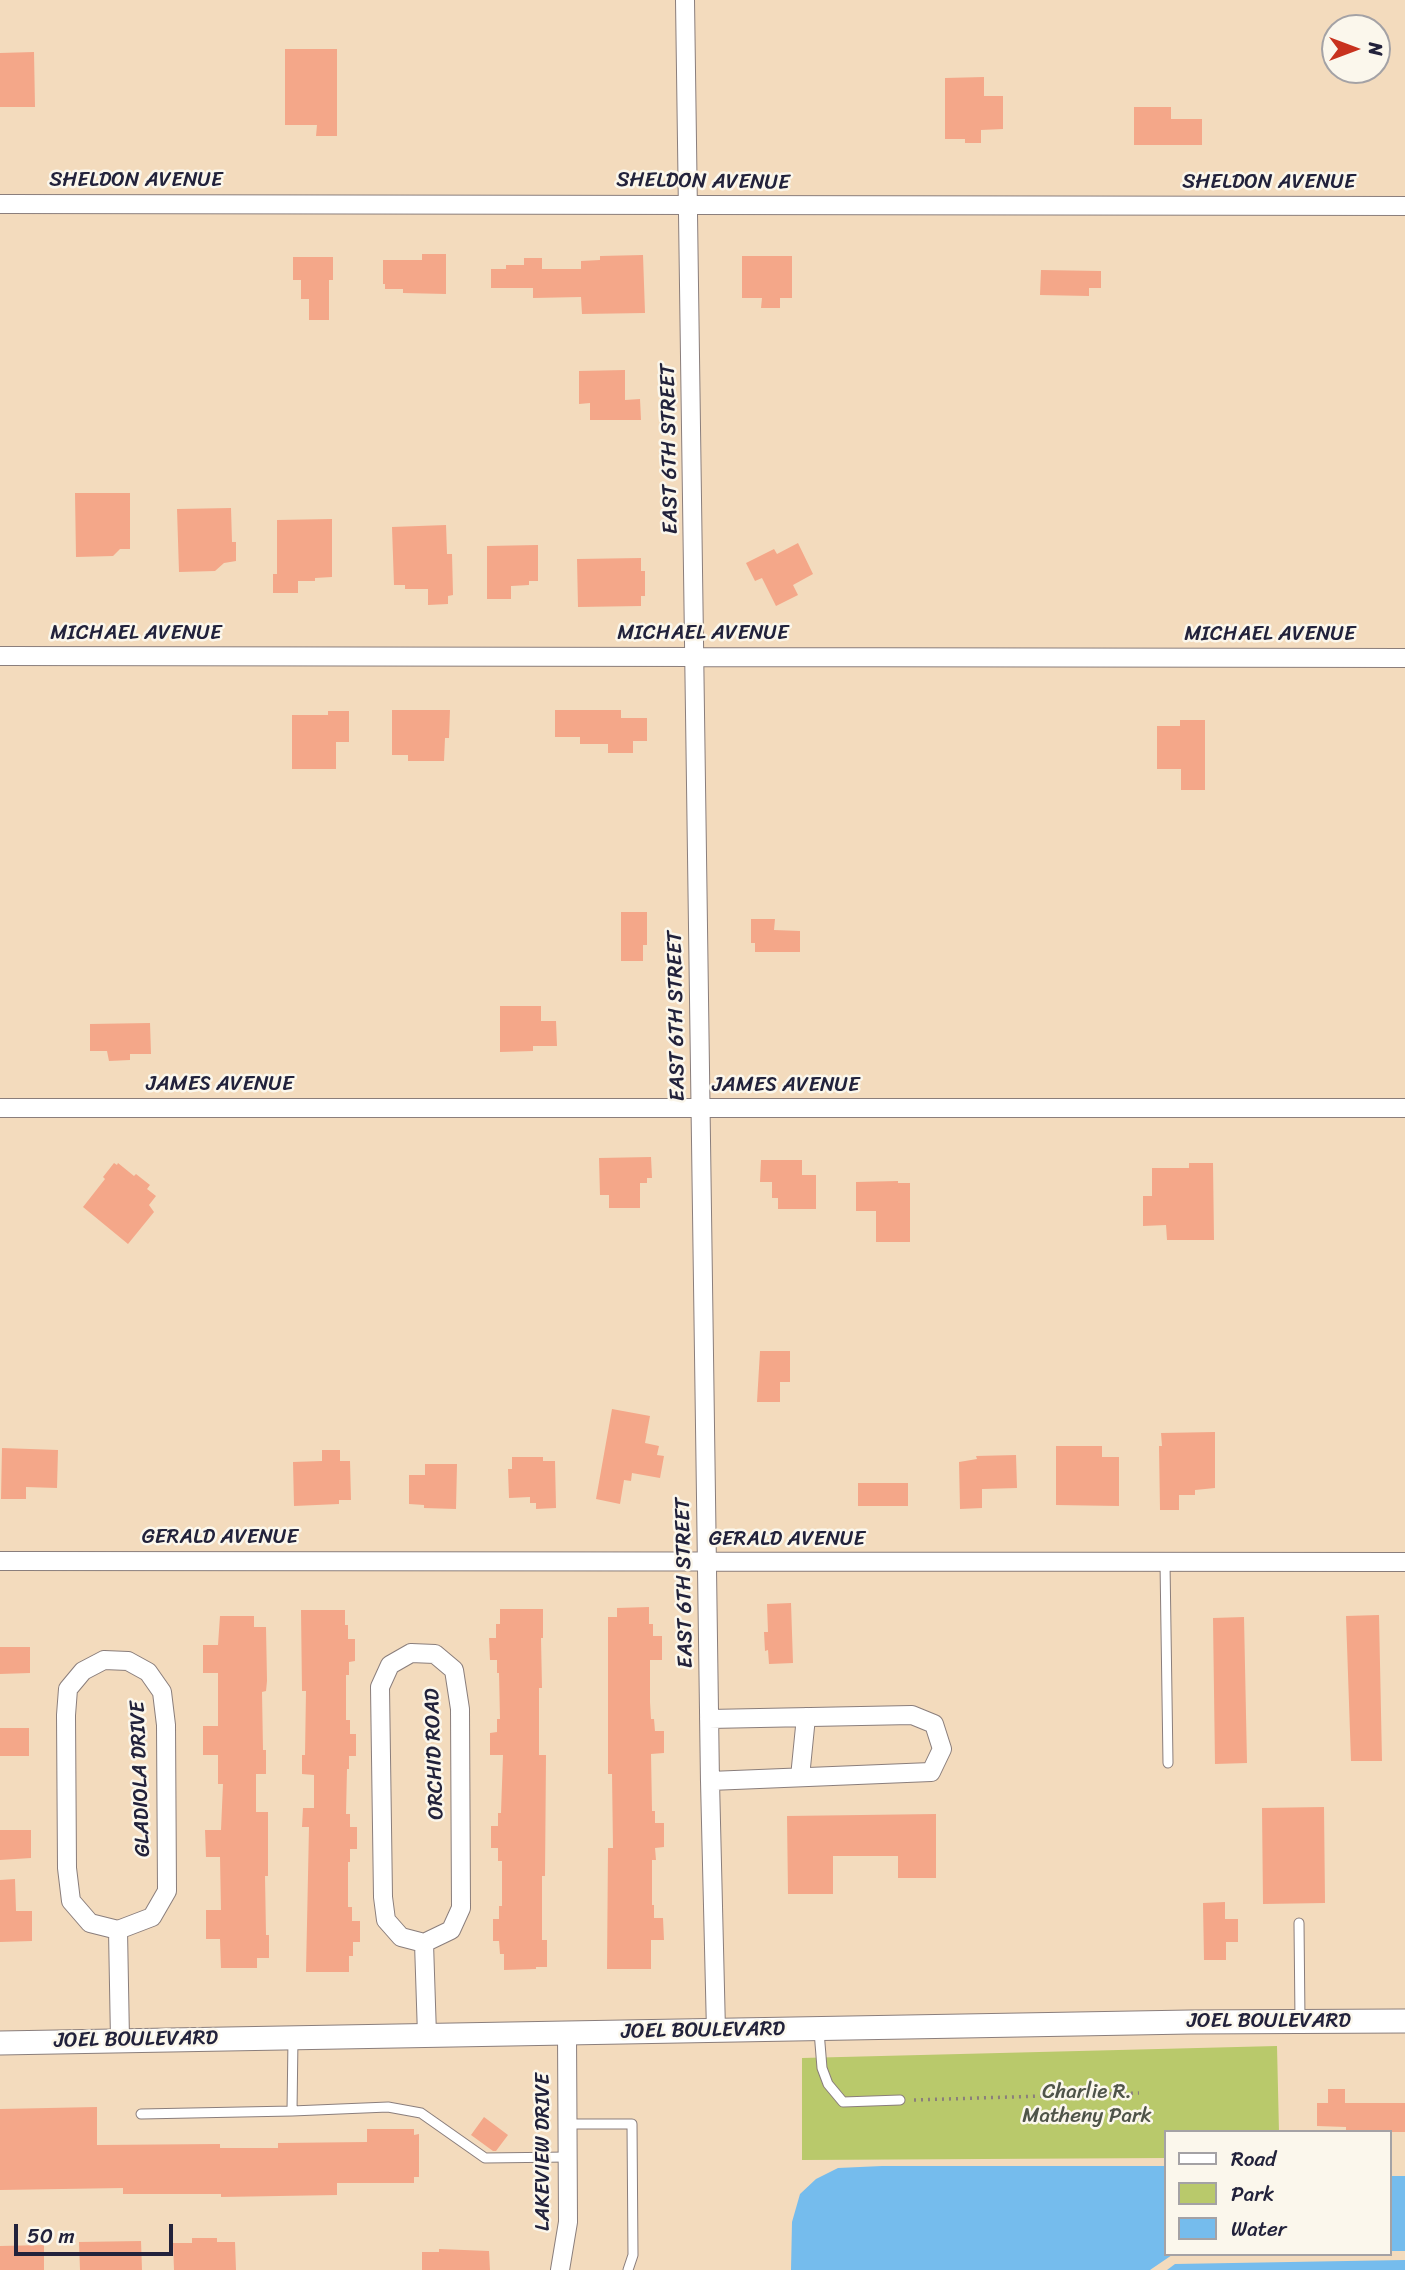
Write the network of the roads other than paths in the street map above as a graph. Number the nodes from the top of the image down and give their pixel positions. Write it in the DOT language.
graph roads {
  1 [pos="685,0"];
  2 [pos="689,203"];
  3 [pos="0,204"];
  4 [pos="1405,206"];
  5 [pos="0,656"];
  6 [pos="696,657"];
  7 [pos="1405,659"];
  8 [pos="0,1108"];
  9 [pos="1405,1108"];
  10 [pos="700,1109"];
  11 [pos="0,1560"];
  12 [pos="707,1562"];
  13 [pos="1405,1562"];
  14 [pos="1164,1563"];
  15 [pos="806,1717"];
  16 [pos="709,1719"];
  17 [pos="1168,1763"];
  18 [pos="800,1777"];
  19 [pos="710,1781"];
  20 [pos="1299,1923"];
  21 [pos="118,1930"];
  22 [pos="424,1943"];
  23 [pos="1405,2021"];
  24 [pos="1300,2022"];
  25 [pos="819,2030"];
  26 [pos="716,2031"];
  27 [pos="567,2033"];
  28 [pos="426,2035"];
  29 [pos="293,2038"];
  30 [pos="120,2040"];
  31 [pos="0,2043"];
  32 [pos="900,2100"];
  33 [pos="292,2111"];
  34 [pos="141,2114"];
  35 [pos="568,2124"];
  36 [pos="568,2157"];
  37 [pos="560,2270"];
  38 [pos="628,2270"];
  1 -- 2 [label="street, EAST 6TH STREET"];
  2 -- 3 [label="street, SHELDON AVENUE"];
  2 -- 4 [label="street, SHELDON AVENUE"];
  2 -- 6 [label="street, EAST 6TH STREET"];
  5 -- 6 [label="street, MICHAEL AVENUE"];
  6 -- 7 [label="street, MICHAEL AVENUE"];
  6 -- 10 [label="street, EAST 6TH STREET"];
  8 -- 10 [label="street, JAMES AVENUE"];
  9 -- 10 [label="street, JAMES AVENUE"];
  10 -- 12 [label="street, EAST 6TH STREET"];
  11 -- 12 [label="street, GERALD AVENUE"];
  12 -- 14 [label="street, GERALD AVENUE"];
  12 -- 16 [label="street, EAST 6TH STREET"];
  13 -- 14 [label="street, GERALD AVENUE"];
  14 -- 17 [label="lane"];
  15 -- 16 [label="street"];
  15 -- 18 [label="street"];
  15 -- 18 [label="street"];
  16 -- 19 [label="street, EAST 6TH STREET"];
  18 -- 19 [label="street"];
  19 -- 26 [label="street, EAST 6TH STREET"];
  20 -- 24 [label="lane"];
  21 -- 21 [label="street, GLADIOLA DRIVE"];
  21 -- 30 [label="street"];
  22 -- 22 [label="street, ORCHID ROAD"];
  22 -- 28 [label="street"];
  23 -- 24 [label="main road, JOEL BOULEVARD"];
  24 -- 25 [label="main road, JOEL BOULEVARD"];
  25 -- 26 [label="main road, JOEL BOULEVARD"];
  25 -- 32 [label="lane"];
  26 -- 27 [label="main road, JOEL BOULEVARD"];
  27 -- 28 [label="main road, JOEL BOULEVARD"];
  27 -- 35 [label="street, LAKEVIEW DRIVE"];
  28 -- 29 [label="main road, JOEL BOULEVARD"];
  29 -- 30 [label="main road, JOEL BOULEVARD"];
  29 -- 33 [label="lane"];
  30 -- 31 [label="main road, JOEL BOULEVARD"];
  33 -- 34 [label="lane"];
  33 -- 36 [label="lane"];
  35 -- 36 [label="street, LAKEVIEW DRIVE"];
  35 -- 38 [label="lane"];
  36 -- 37 [label="street, LAKEVIEW DRIVE"];
}
